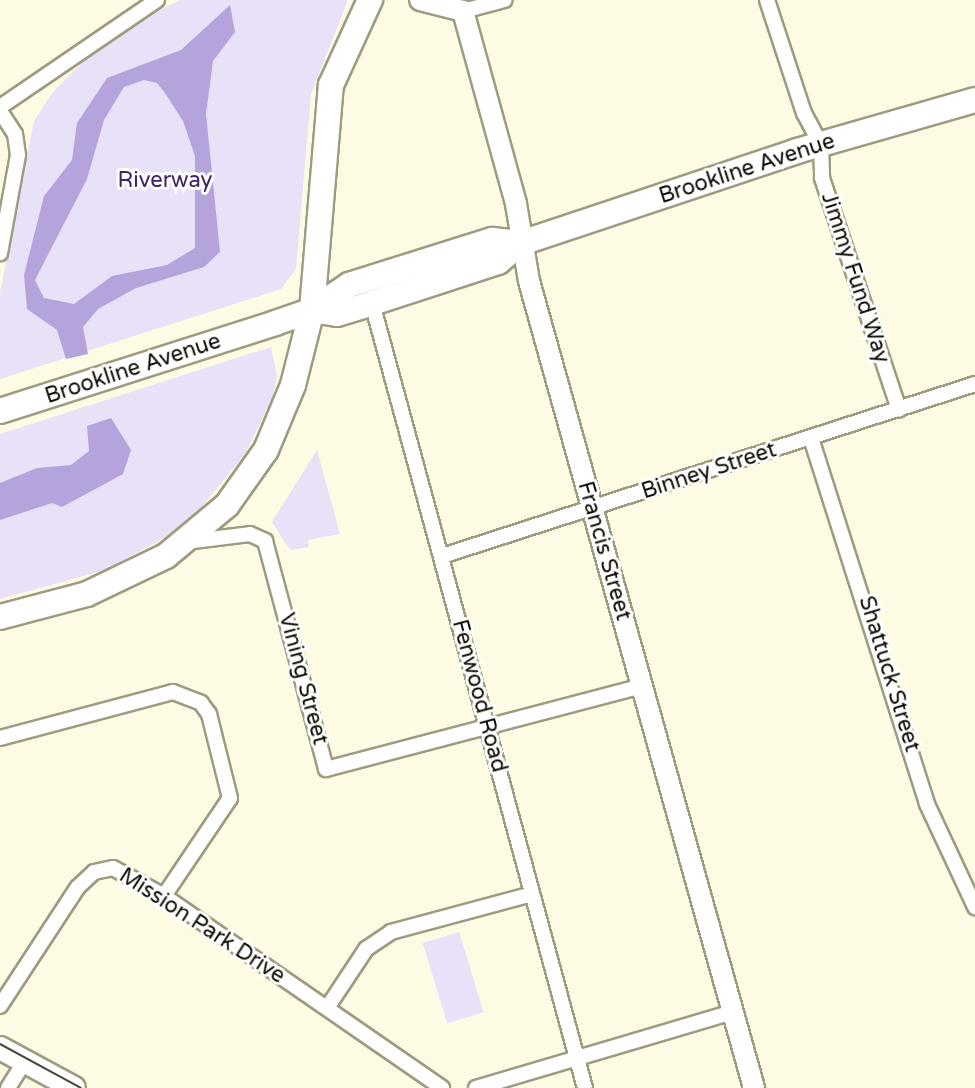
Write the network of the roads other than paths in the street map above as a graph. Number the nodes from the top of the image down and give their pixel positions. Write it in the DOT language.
graph roads {
  1 [pos="157,0"];
  2 [pos="370,0"];
  3 [pos="420,0"];
  4 [pos="505,0"];
  5 [pos="767,0"];
  6 [pos="463,11"];
  7 [pos="975,100"];
  8 [pos="0,109"];
  9 [pos="821,145"];
  10 [pos="521,243"];
  11 [pos="0,253"];
  12 [pos="372,303"];
  13 [pos="312,310"];
  14 [pos="975,384"];
  15 [pos="899,410"];
  16 [pos="0,411"];
  17 [pos="811,438"];
  18 [pos="592,508"];
  19 [pos="185,542"];
  20 [pos="442,556"];
  21 [pos="0,617"];
  22 [pos="642,686"];
  23 [pos="487,728"];
  24 [pos="0,738"];
  25 [pos="971,888"];
  26 [pos="532,894"];
  27 [pos="164,896"];
  28 [pos="975,907"];
  29 [pos="0,1006"];
  30 [pos="327,1008"];
  31 [pos="732,1012"];
  32 [pos="0,1048"];
  33 [pos="576,1055"];
  34 [pos="25,1061"];
  35 [pos="8,1088"];
  36 [pos="74,1088"];
  37 [pos="442,1088"];
  38 [pos="476,1088"];
  39 [pos="585,1088"];
  40 [pos="754,1088"];
  1 -- 8 [label="street"];
  2 -- 13 [label="highway"];
  3 -- 6 [label="main road"];
  4 -- 6 [label="street"];
  5 -- 9 [label="street"];
  6 -- 10 [label="main road, Francis Street"];
  7 -- 9 [label="highway, Brookline Avenue"];
  8 -- 11 [label="street"];
  9 -- 10 [label="highway, Brookline Avenue"];
  9 -- 15 [label="street, Jimmy Fund Way"];
  10 -- 12 [label="highway, Brookline Avenue"];
  10 -- 13 [label="highway, Brookline Avenue"];
  10 -- 18 [label="main road, Francis Street"];
  12 -- 13 [label="highway, Brookline Avenue"];
  12 -- 20 [label="street, Fenwood Road"];
  13 -- 16 [label="highway, Brookline Avenue"];
  13 -- 19 [label="highway"];
  14 -- 15 [label="street, Binney Street"];
  15 -- 17 [label="street, Binney Street"];
  17 -- 18 [label="street, Binney Street"];
  17 -- 25 [label="street, Shattuck Street"];
  18 -- 20 [label="street, Binney Street"];
  18 -- 22 [label="main road, Francis Street"];
  19 -- 21 [label="highway"];
  19 -- 23 [label="street, Vining Street"];
  20 -- 23 [label="street, Fenwood Road"];
  22 -- 23 [label="street, Vining Street"];
  22 -- 31 [label="main road, Francis Street"];
  23 -- 26 [label="street, Fenwood Road"];
  24 -- 27 [label="street"];
  25 -- 28 [label="street, Shattuck Street"];
  26 -- 30 [label="street"];
  26 -- 33 [label="street, Fenwood Road"];
  27 -- 29 [label="street, Mission Park Drive"];
  27 -- 30 [label="street, Mission Park Drive"];
  30 -- 37 [label="street, Mission Park Drive"];
  31 -- 33 [label="street"];
  31 -- 40 [label="main road, Francis Street"];
  32 -- 34 [label="main road"];
  33 -- 38 [label="street"];
  33 -- 39 [label="street, Fenwood Road"];
  34 -- 35 [label="street"];
  34 -- 36 [label="main road"];
}
